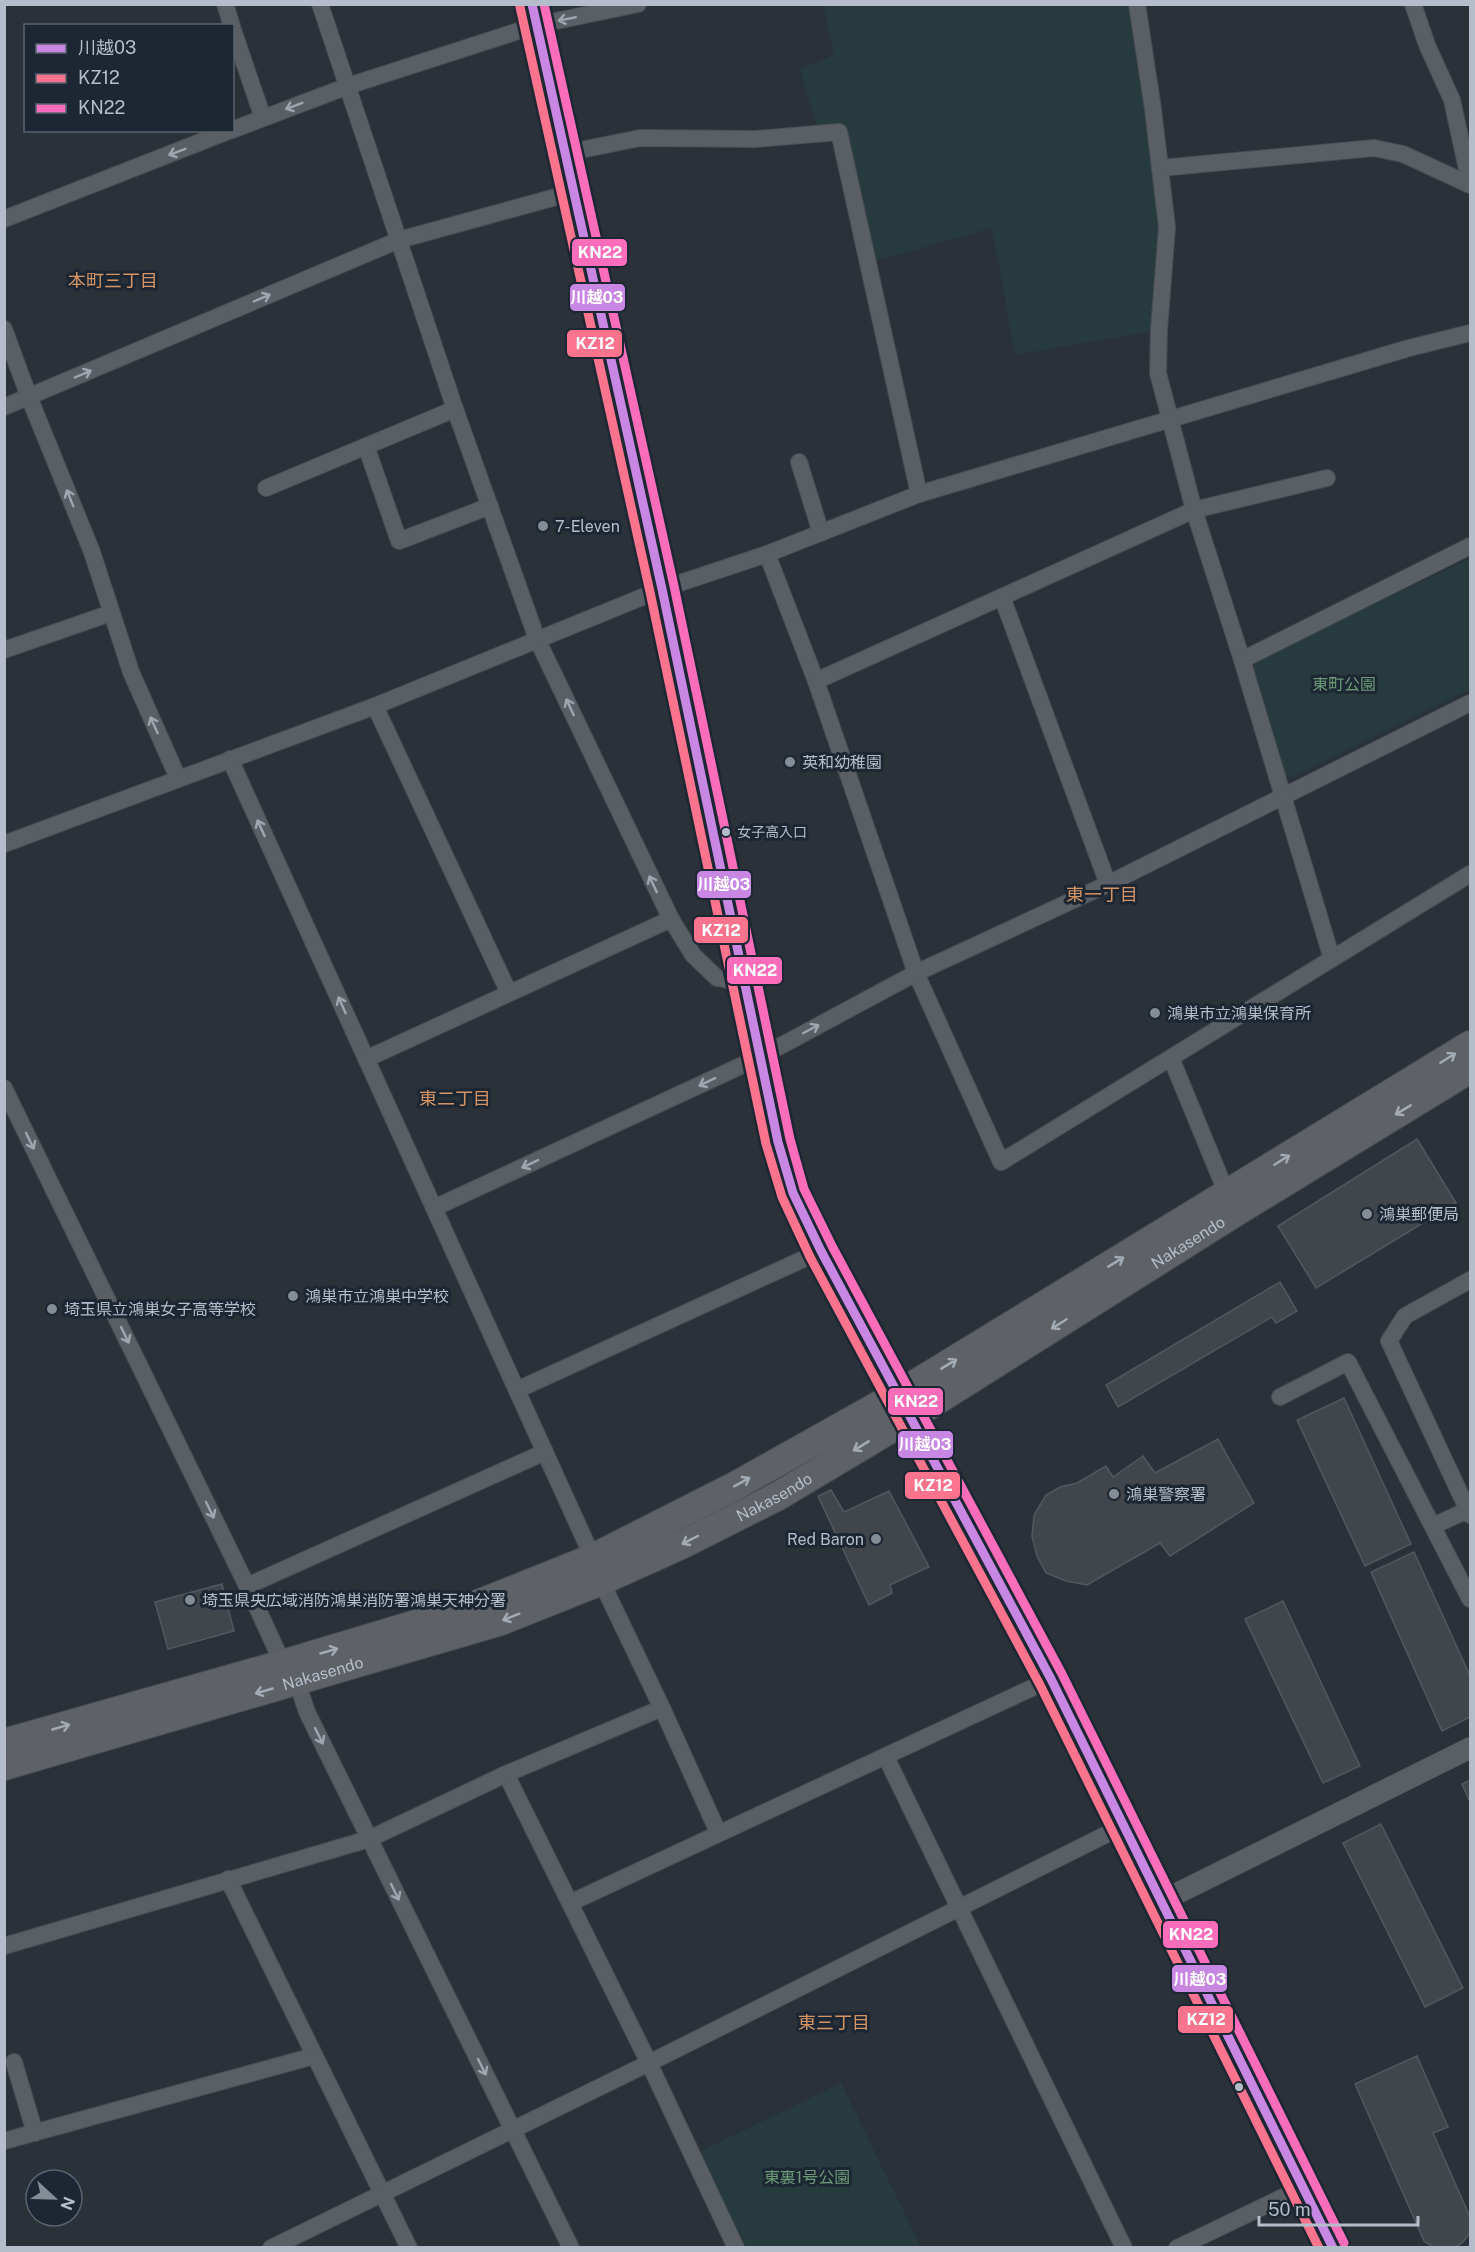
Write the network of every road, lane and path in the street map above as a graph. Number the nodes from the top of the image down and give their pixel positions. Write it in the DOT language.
graph roads {
  1 [pos="225,4"];
  2 [pos="320,4"];
  3 [pos="638,4"];
  4 [pos="1137,4"];
  5 [pos="1413,4"];
  6 [pos="535,15"];
  7 [pos="231,24"];
  8 [pos="234,32"];
  9 [pos="348,86"];
  10 [pos="263,118"];
  11 [pos="234,129"];
  12 [pos="227,132"];
  13 [pos="566,153"];
  14 [pos="1160,168"];
  15 [pos="1470,184"];
  16 [pos="574,192"];
  17 [pos="4,219"];
  18 [pos="399,240"];
  19 [pos="4,329"];
  20 [pos="1470,333"];
  21 [pos="29,397"];
  22 [pos="4,407"];
  23 [pos="455,409"];
  24 [pos="1170,419"];
  25 [pos="366,446"];
  26 [pos="799,462"];
  27 [pos="1327,478"];
  28 [pos="266,488"];
  29 [pos="919,494"];
  30 [pos="490,506"];
  31 [pos="1194,510"];
  32 [pos="821,533"];
  33 [pos="1470,546"];
  34 [pos="767,554"];
  35 [pos="662,589"];
  36 [pos="1002,597"];
  37 [pos="111,613"];
  38 [pos="537,639"];
  39 [pos="4,650"];
  40 [pos="1242,660"];
  41 [pos="816,681"];
  42 [pos="1470,703"];
  43 [pos="375,706"];
  44 [pos="230,759"];
  45 [pos="178,778"];
  46 [pos="1283,797"];
  47 [pos="4,844"];
  48 [pos="1470,874"];
  49 [pos="1108,884"];
  50 [pos="671,919"];
  51 [pos="1332,959"];
  52 [pos="915,973"];
  53 [pos="744,983"];
  54 [pos="509,993"];
  55 [pos="760,1057"];
  56 [pos="1171,1058"];
  57 [pos="366,1059"];
  58 [pos="1470,1065"];
  59 [pos="4,1088"];
  60 [pos="1227,1194"];
  61 [pos="434,1208"];
  62 [pos="821,1251"];
  63 [pos="1470,1280"];
  64 [pos="516,1390"];
  65 [pos="1280,1397"];
  66 [pos="906,1405"];
  67 [pos="545,1452"];
  68 [pos="1469,1513"];
  69 [pos="1433,1526"];
  70 [pos="597,1569"];
  71 [pos="247,1586"];
  72 [pos="1470,1599"];
  73 [pos="290,1673"];
  74 [pos="1051,1679"];
  75 [pos="662,1708"];
  76 [pos="4,1743"];
  77 [pos="1470,1748"];
  78 [pos="886,1757"];
  79 [pos="4,1766"];
  80 [pos="506,1774"];
  81 [pos="1125,1825"];
  82 [pos="718,1832"];
  83 [pos="369,1839"];
  84 [pos="228,1879"];
  85 [pos="1162,1901"];
  86 [pos="570,1903"];
  87 [pos="959,1908"];
  88 [pos="4,1946"];
  89 [pos="314,2056"];
  90 [pos="14,2062"];
  91 [pos="649,2063"];
  92 [pos="513,2130"];
  93 [pos="35,2133"];
  94 [pos="4,2141"];
  95 [pos="1304,2187"];
  96 [pos="383,2193"];
  97 [pos="271,2247"];
  98 [pos="409,2247"];
  99 [pos="571,2247"];
  100 [pos="736,2247"];
  101 [pos="1124,2247"];
  102 [pos="1177,2247"];
  103 [pos="1333,2247"];
  1 -- 7 [label="street"];
  2 -- 9 [label="street"];
  3 -- 6 [label="street, one-way"];
  4 -- 14 [label="street"];
  5 -- 15 [label="street"];
  6 -- 9 [label="street"];
  6 -- 13 [label="main road"];
  8 -- 10 [label="street"];
  9 -- 10 [label="street, one-way"];
  9 -- 18 [label="street"];
  10 -- 11 [label="street"];
  12 -- 17 [label="street, one-way"];
  13 -- 16 [label="main road"];
  13 -- 29 [label="street"];
  14 -- 15 [label="street"];
  14 -- 24 [label="street"];
  16 -- 18 [label="street"];
  16 -- 35 [label="main road"];
  21 -- 18 [label="street, one-way"];
  18 -- 23 [label="street"];
  19 -- 21 [label="street"];
  20 -- 24 [label="street"];
  21 -- 22 [label="street"];
  37 -- 21 [label="street, one-way"];
  23 -- 25 [label="street"];
  23 -- 30 [label="street"];
  24 -- 29 [label="street"];
  24 -- 31 [label="street"];
  25 -- 28 [label="street"];
  25 -- 30 [label="street"];
  26 -- 32 [label="street"];
  27 -- 31 [label="street"];
  29 -- 32 [label="street"];
  30 -- 38 [label="street"];
  31 -- 36 [label="street"];
  31 -- 40 [label="street"];
  32 -- 34 [label="street"];
  33 -- 40 [label="street"];
  34 -- 35 [label="street"];
  34 -- 41 [label="street"];
  35 -- 38 [label="street"];
  35 -- 53 [label="main road"];
  36 -- 41 [label="street"];
  36 -- 49 [label="street"];
  37 -- 39 [label="street"];
  45 -- 37 [label="street, one-way"];
  38 -- 43 [label="street"];
  50 -- 38 [label="street, one-way"];
  40 -- 46 [label="street"];
  41 -- 52 [label="street"];
  42 -- 46 [label="street"];
  43 -- 44 [label="street"];
  43 -- 54 [label="street"];
  44 -- 45 [label="street"];
  57 -- 44 [label="street, one-way"];
  45 -- 47 [label="street"];
  46 -- 49 [label="street"];
  46 -- 51 [label="street"];
  48 -- 51 [label="street"];
  49 -- 52 [label="street"];
  50 -- 53 [label="street"];
  50 -- 54 [label="street"];
  51 -- 56 [label="street"];
  55 -- 52 [label="street, one-way"];
  52 -- 56 [label="street"];
  53 -- 55 [label="main road"];
  54 -- 57 [label="street"];
  55 -- 61 [label="street, one-way"];
  55 -- 62 [label="main road"];
  56 -- 60 [label="street"];
  57 -- 61 [label="street"];
  60 -- 58 [label="highway, Nakasendo, one-way"];
  58 -- 66 [label="highway, Nakasendo, one-way"];
  59 -- 71 [label="street, one-way"];
  66 -- 60 [label="highway, Nakasendo, one-way"];
  61 -- 64 [label="street"];
  62 -- 64 [label="street"];
  62 -- 66 [label="main road"];
  63 -- 68 [label="street"];
  64 -- 67 [label="street"];
  65 -- 69 [label="street"];
  66 -- 70 [label="highway, Nakasendo"];
  66 -- 74 [label="street"];
  67 -- 70 [label="street"];
  67 -- 71 [label="street"];
  68 -- 69 [label="street"];
  69 -- 72 [label="street"];
  70 -- 73 [label="highway, Nakasendo"];
  70 -- 75 [label="street"];
  71 -- 73 [label="street"];
  76 -- 73 [label="highway, Nakasendo, one-way"];
  73 -- 79 [label="highway, Nakasendo, one-way"];
  73 -- 83 [label="street, one-way"];
  74 -- 78 [label="street"];
  74 -- 81 [label="street"];
  75 -- 80 [label="street"];
  75 -- 82 [label="street"];
  77 -- 85 [label="street"];
  78 -- 82 [label="street"];
  78 -- 87 [label="street"];
  80 -- 83 [label="street"];
  80 -- 86 [label="street"];
  81 -- 85 [label="street"];
  81 -- 87 [label="street"];
  82 -- 86 [label="street"];
  83 -- 84 [label="street"];
  83 -- 92 [label="street, one-way"];
  84 -- 88 [label="street"];
  84 -- 89 [label="street"];
  85 -- 95 [label="street"];
  86 -- 91 [label="street"];
  87 -- 91 [label="street"];
  87 -- 101 [label="street"];
  89 -- 93 [label="street"];
  89 -- 96 [label="street"];
  90 -- 93 [label="street"];
  91 -- 92 [label="street"];
  91 -- 100 [label="street"];
  92 -- 96 [label="street"];
  92 -- 99 [label="street"];
  93 -- 94 [label="street"];
  95 -- 102 [label="street"];
  95 -- 103 [label="street"];
  96 -- 97 [label="street"];
  96 -- 98 [label="street"];
}
